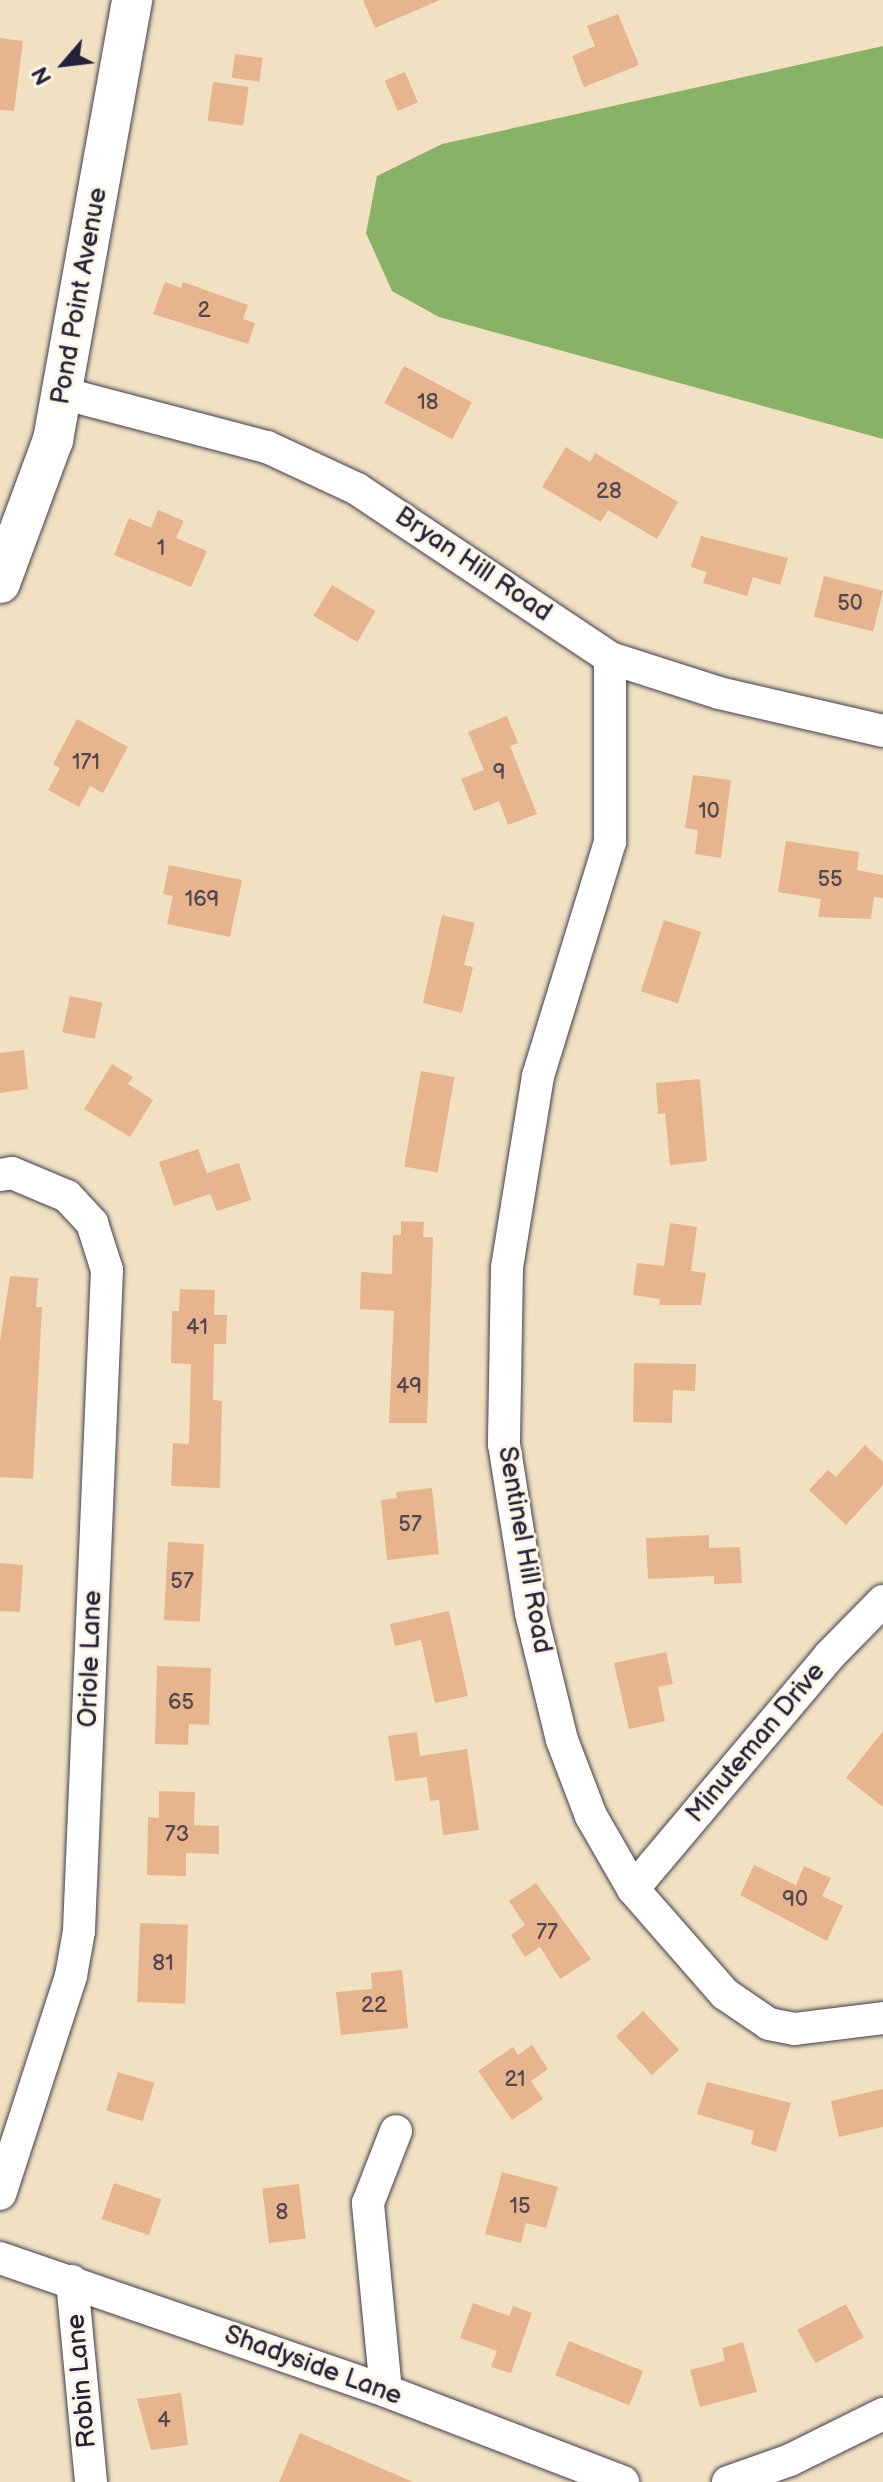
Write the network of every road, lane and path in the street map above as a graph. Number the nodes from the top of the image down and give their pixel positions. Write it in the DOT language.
graph roads {
  1 [pos="132,0"];
  2 [pos="62,393"];
  3 [pos="0,583"];
  4 [pos="610,658"];
  5 [pos="883,731"];
  6 [pos="0,1175"];
  7 [pos="883,1601"];
  8 [pos="633,1889"];
  9 [pos="883,2018"];
  10 [pos="396,2131"];
  11 [pos="0,2194"];
  12 [pos="0,2258"];
  13 [pos="72,2281"];
  14 [pos="386,2391"];
  15 [pos="883,2414"];
  16 [pos="91,2482"];
  17 [pos="623,2482"];
  18 [pos="728,2482"];
  1 -- 2 [label="main road, Pond Point Avenue"];
  2 -- 3 [label="main road, Pond Point Avenue"];
  2 -- 4 [label="street, Bryan Hill Road"];
  4 -- 5 [label="street, Bryan Hill Road"];
  4 -- 8 [label="street, Sentinel Hill Road"];
  6 -- 11 [label="street, Oriole Lane"];
  7 -- 8 [label="street, Minuteman Drive"];
  8 -- 9 [label="street, Sentinel Hill Road"];
  10 -- 14 [label="street"];
  12 -- 13 [label="street, Shadyside Lane"];
  13 -- 14 [label="street, Shadyside Lane"];
  13 -- 16 [label="street, Robin Lane"];
  14 -- 17 [label="street, Shadyside Lane"];
  15 -- 18 [label="street"];
}
